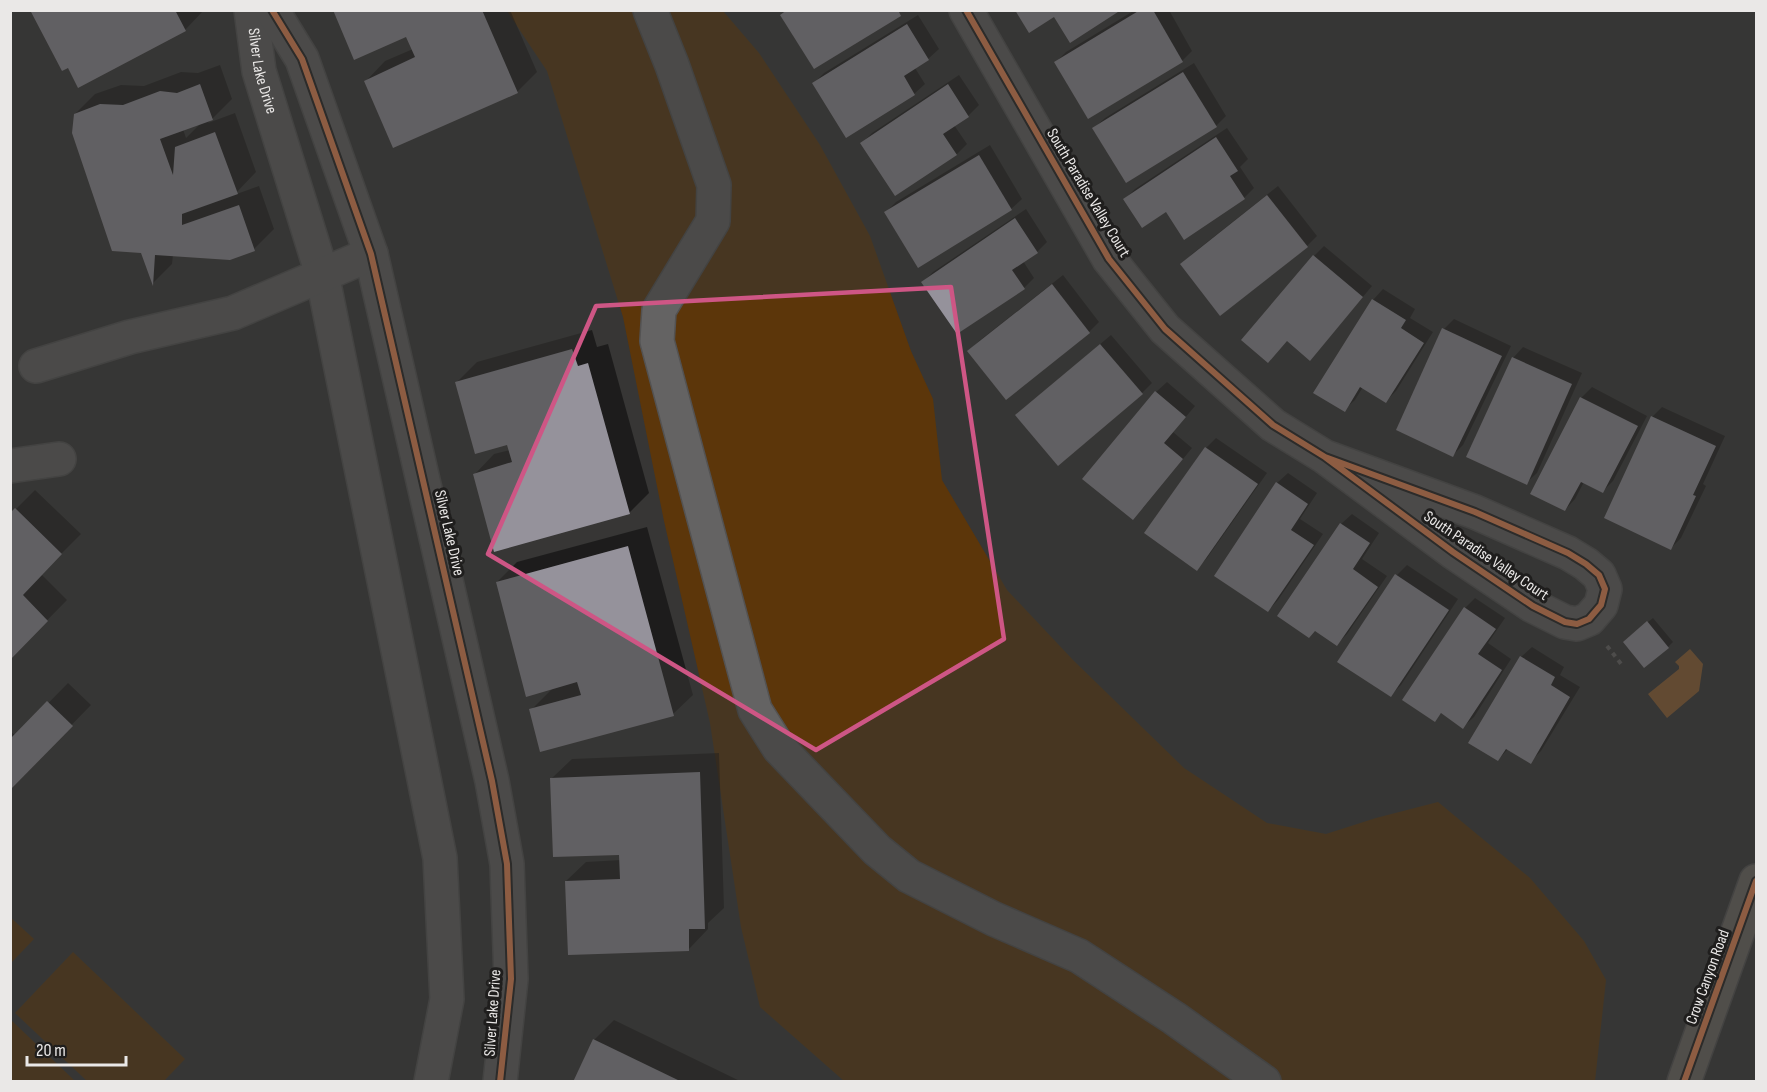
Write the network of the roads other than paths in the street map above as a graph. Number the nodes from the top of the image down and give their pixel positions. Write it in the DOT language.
graph roads {
  1 [pos="251,10"];
  2 [pos="272,10"];
  3 [pos="650,10"];
  4 [pos="966,10"];
  5 [pos="371,254"];
  6 [pos="322,274"];
  7 [pos="36,366"];
  8 [pos="1325,457"];
  9 [pos="59,459"];
  10 [pos="10,466"];
  11 [pos="1756,881"];
  12 [pos="431,1082"];
  13 [pos="500,1082"];
  14 [pos="1264,1082"];
  15 [pos="1684,1082"];
  1 -- 6 [label="street, Silver Lake Drive"];
  2 -- 5 [label="street, Silver Lake Drive"];
  3 -- 14 [label="street"];
  4 -- 8 [label="street, South Paradise Valley Court"];
  5 -- 6 [label="street"];
  5 -- 13 [label="street, Silver Lake Drive"];
  6 -- 7 [label="street"];
  6 -- 12 [label="street, Silver Lake Drive"];
  8 -- 8 [label="street, South Paradise Valley Court"];
  9 -- 10 [label="street"];
  11 -- 15 [label="main road, Crow Canyon Road"];
}
